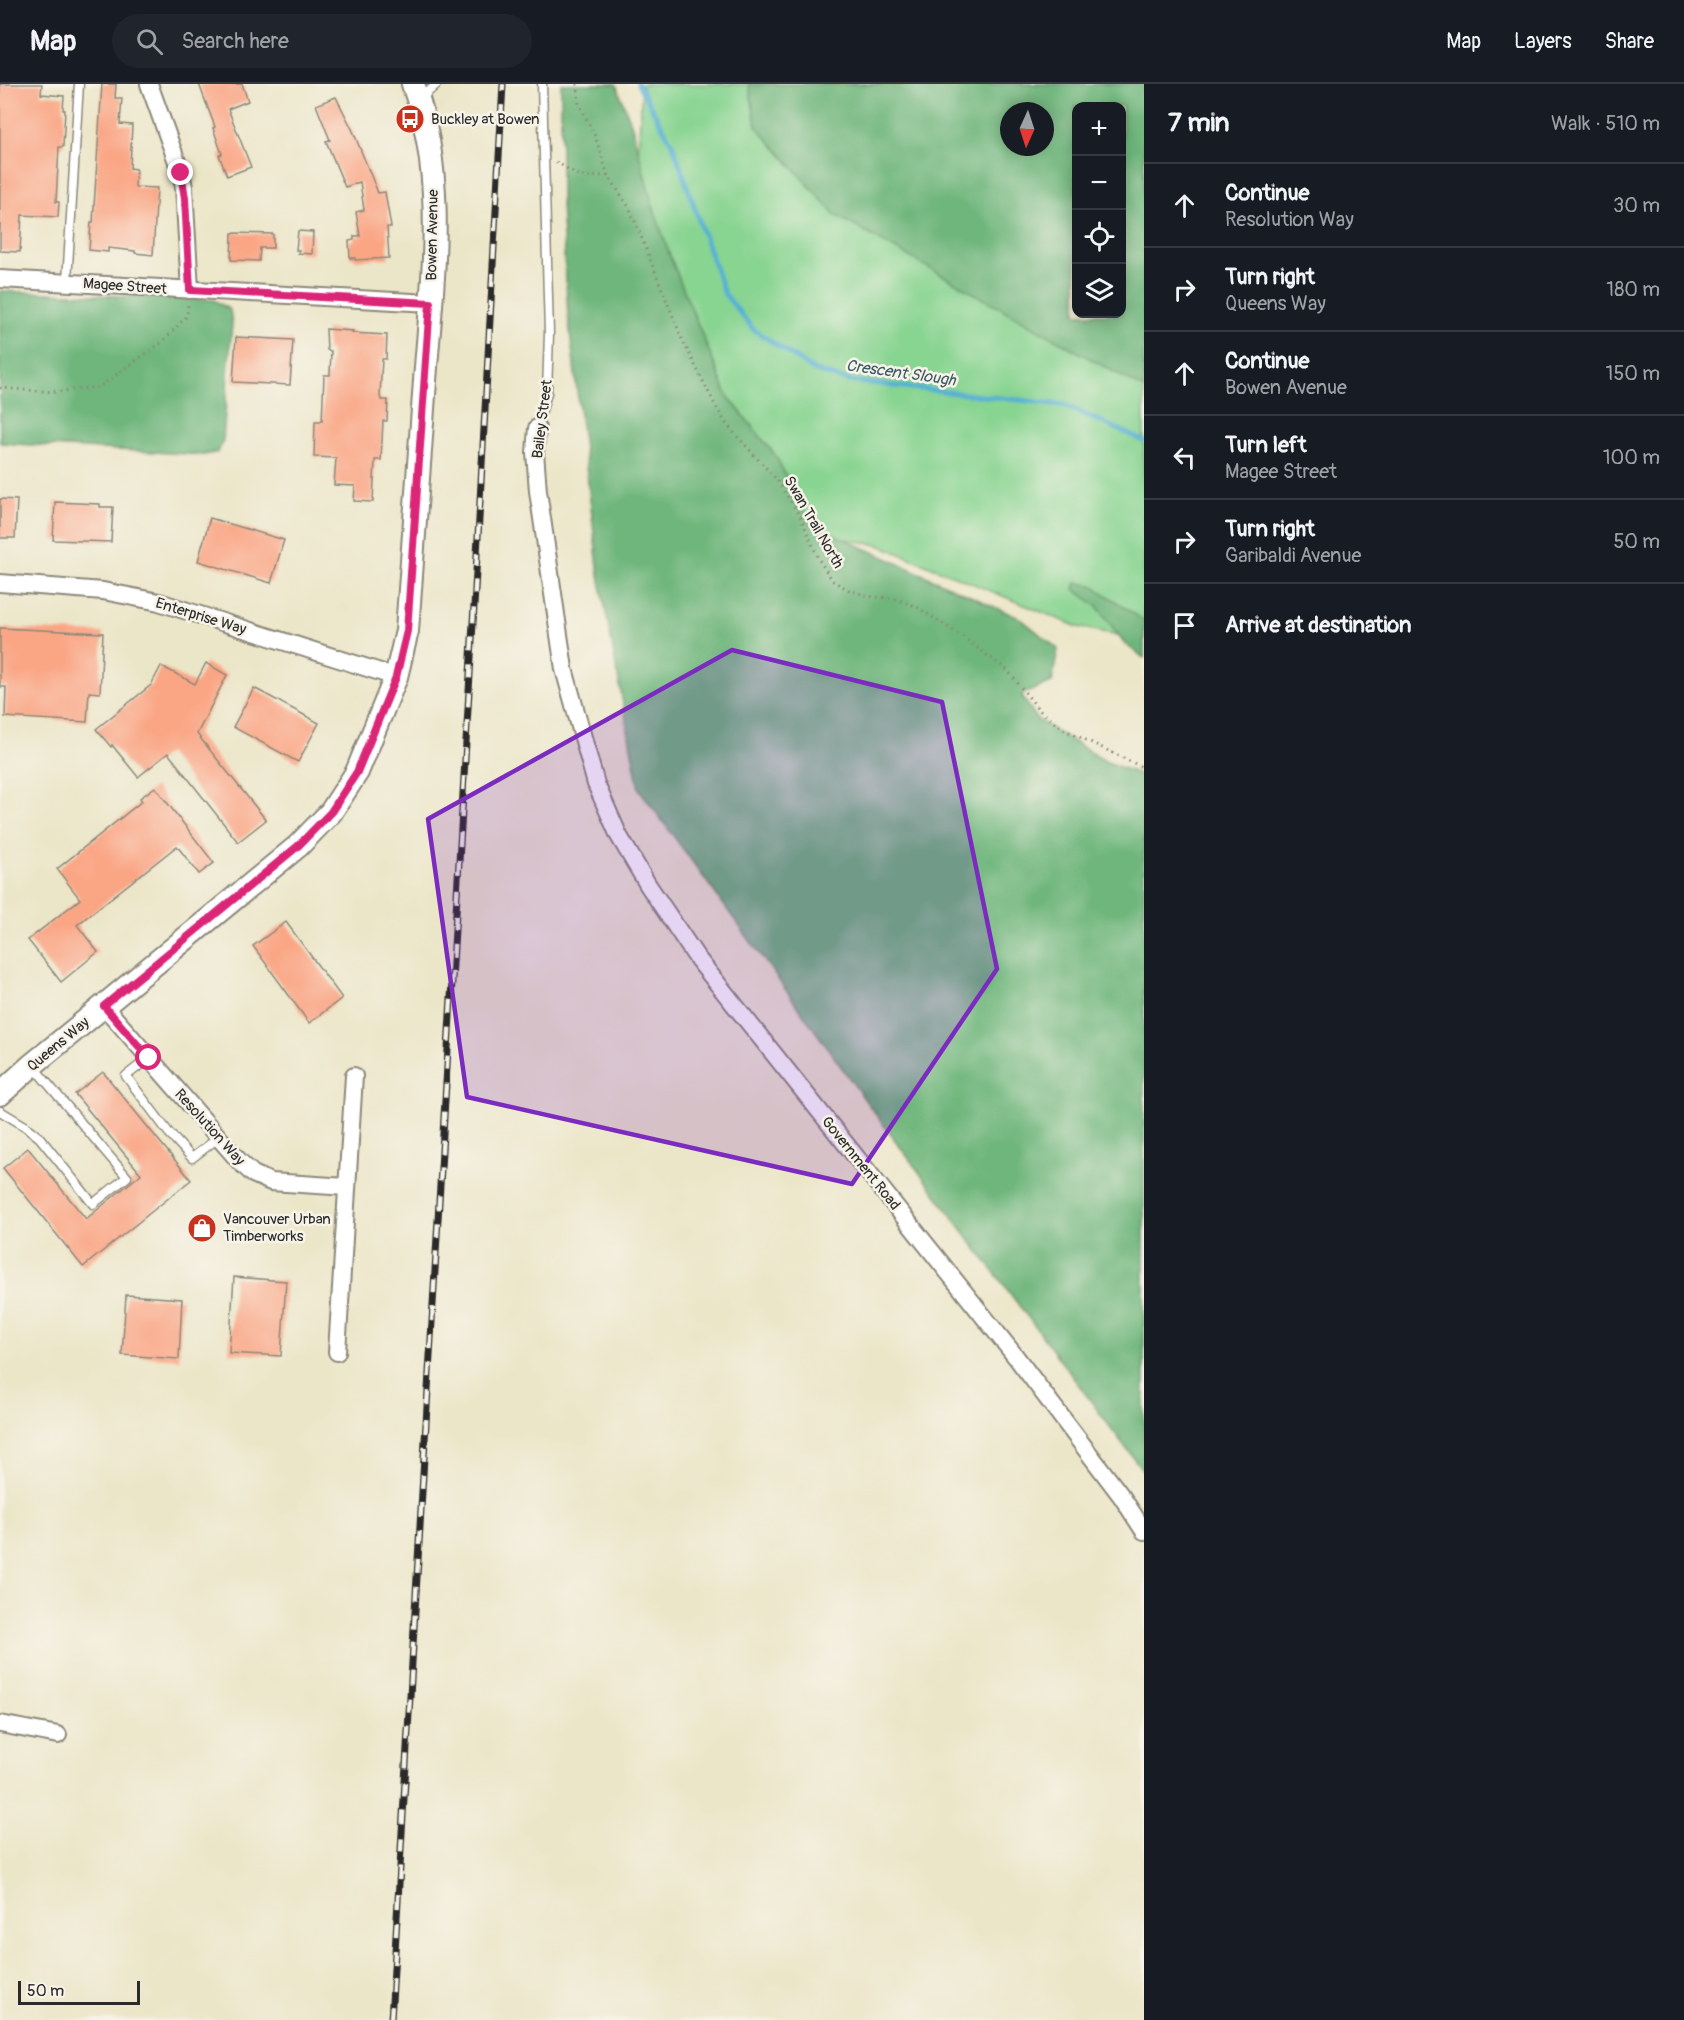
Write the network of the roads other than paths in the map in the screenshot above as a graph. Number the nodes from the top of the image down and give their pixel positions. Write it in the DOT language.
graph roads {
  1 [pos="79,84"];
  2 [pos="149,84"];
  3 [pos="437,84"];
  4 [pos="542,84"];
  5 [pos="416,92"];
  6 [pos="0,279"];
  7 [pos="67,282"];
  8 [pos="190,290"];
  9 [pos="430,303"];
  10 [pos="537,428"];
  11 [pos="0,583"];
  12 [pos="396,677"];
  13 [pos="596,783"];
  14 [pos="104,1006"];
  15 [pos="149,1058"];
  16 [pos="32,1065"];
  17 [pos="354,1076"];
  18 [pos="0,1094"];
  19 [pos="0,1111"];
  20 [pos="219,1138"];
  21 [pos="347,1187"];
  22 [pos="337,1352"];
  23 [pos="1144,1531"];
  24 [pos="0,1724"];
  25 [pos="58,1735"];
  1 -- 7 [label="lane"];
  2 -- 8 [label="street"];
  3 -- 5 [label="lane"];
  4 -- 10 [label="lane, Bailey Street"];
  5 -- 9 [label="street, Bowen Avenue"];
  6 -- 7 [label="street, Magee Street"];
  7 -- 8 [label="street, Magee Street"];
  8 -- 9 [label="street, Magee Street"];
  9 -- 12 [label="street, Bowen Avenue"];
  10 -- 13 [label="street, Bailey Street"];
  11 -- 12 [label="street, Enterprise Way"];
  12 -- 14 [label="street, Queens Way"];
  13 -- 23 [label="street, Government Road"];
  14 -- 15 [label="street, Resolution Way"];
  14 -- 16 [label="street, Queens Way"];
  15 -- 20 [label="street, Resolution Way"];
  15 -- 20 [label="lane"];
  16 -- 18 [label="street, Queens Way"];
  16 -- 19 [label="lane"];
  17 -- 21 [label="street"];
  20 -- 21 [label="street, Resolution Way"];
  21 -- 22 [label="street"];
  24 -- 25 [label="street"];
}
